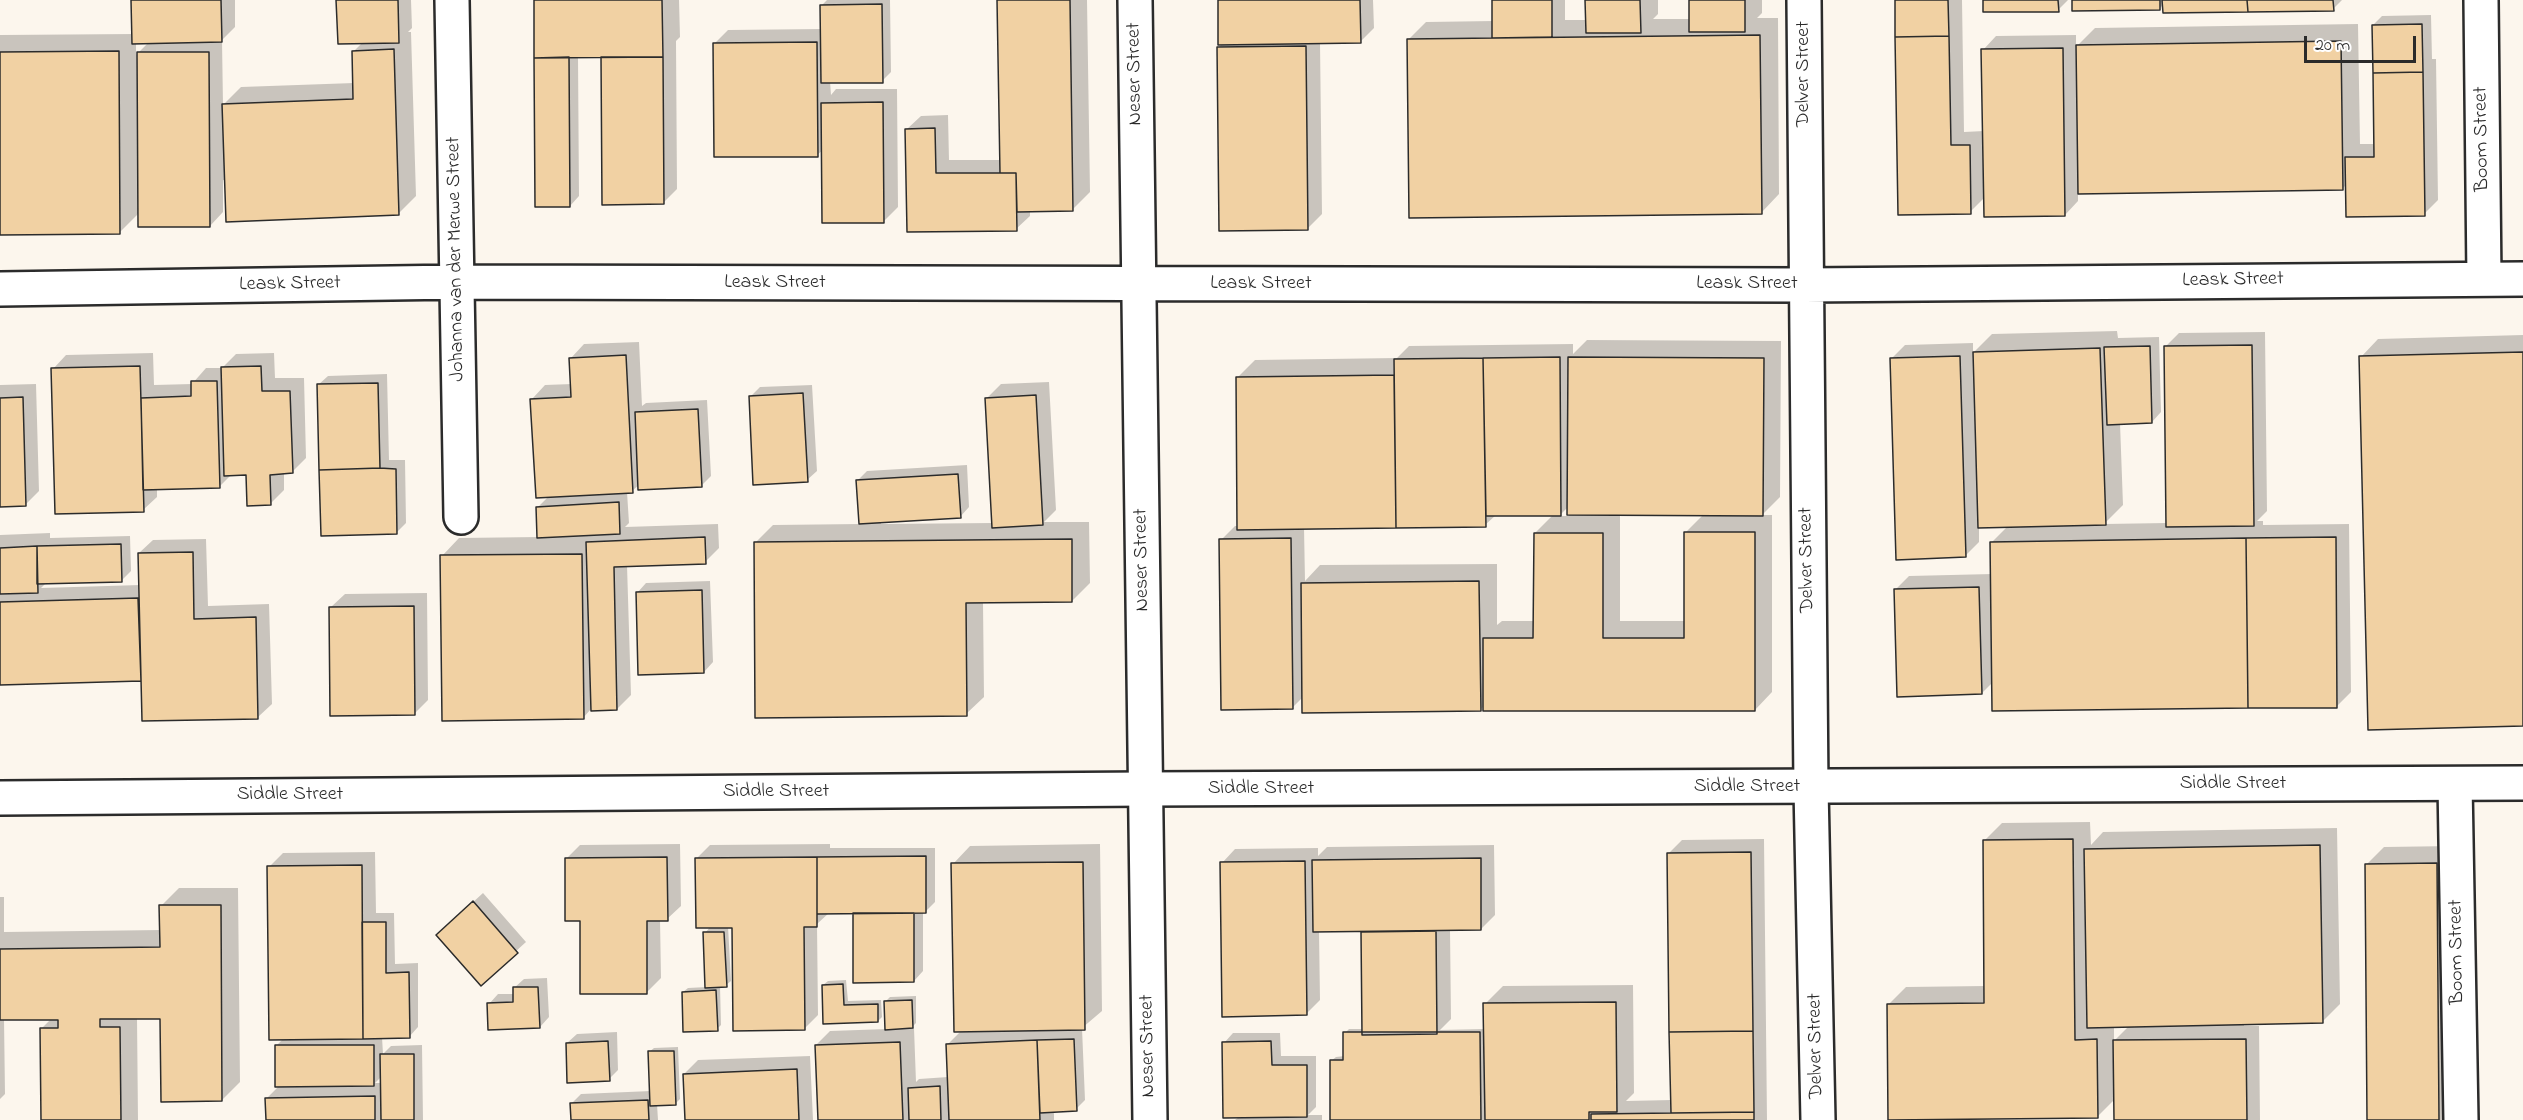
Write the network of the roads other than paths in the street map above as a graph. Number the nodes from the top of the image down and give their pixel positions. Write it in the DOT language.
graph roads {
  1 [pos="452,0"];
  2 [pos="1135,0"];
  3 [pos="1804,0"];
  4 [pos="2481,0"];
  5 [pos="2484,279"];
  6 [pos="2523,279"];
  7 [pos="457,282"];
  8 [pos="1139,285"];
  9 [pos="1805,285"];
  10 [pos="0,289"];
  11 [pos="461,517"];
  12 [pos="2523,783"];
  13 [pos="2455,784"];
  14 [pos="1810,788"];
  15 [pos="1146,789"];
  16 [pos="0,798"];
  17 [pos="1149,1120"];
  18 [pos="1818,1120"];
  19 [pos="2461,1120"];
  1 -- 7 [label="street, Johanna van der Merwe Street"];
  2 -- 8 [label="street, Neser Street"];
  3 -- 9 [label="street, Delver Street"];
  4 -- 5 [label="street, Boom Street"];
  5 -- 6 [label="street, Leask Street"];
  5 -- 9 [label="street, Leask Street"];
  7 -- 8 [label="street, Leask Street"];
  7 -- 10 [label="street, Leask Street"];
  7 -- 11 [label="street, Johanna van der Merwe Street"];
  8 -- 9 [label="street, Leask Street"];
  8 -- 15 [label="street, Neser Street"];
  9 -- 14 [label="street, Delver Street"];
  12 -- 13 [label="street, Siddle Street"];
  13 -- 14 [label="street, Siddle Street"];
  13 -- 19 [label="street, Boom Street"];
  14 -- 15 [label="street, Siddle Street"];
  14 -- 18 [label="street, Delver Street"];
  15 -- 16 [label="street, Siddle Street"];
  15 -- 17 [label="street, Neser Street"];
}
